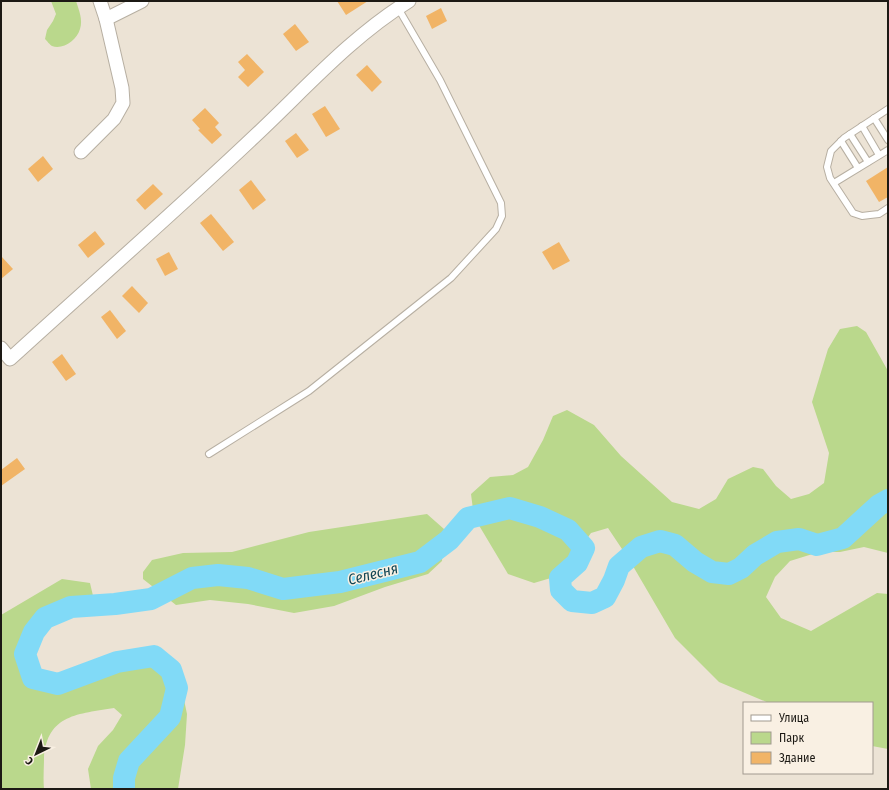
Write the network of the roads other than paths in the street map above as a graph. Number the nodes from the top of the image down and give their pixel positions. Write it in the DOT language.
graph roads {
  1 [pos="100,1"];
  2 [pos="142,1"];
  3 [pos="409,1"];
  4 [pos="398,8"];
  5 [pos="106,19"];
  6 [pos="888,108"];
  7 [pos="874,118"];
  8 [pos="862,126"];
  9 [pos="850,134"];
  10 [pos="888,140"];
  11 [pos="841,141"];
  12 [pos="888,150"];
  13 [pos="81,152"];
  14 [pos="879,156"];
  15 [pos="868,162"];
  16 [pos="858,168"];
  17 [pos="834,183"];
  18 [pos="888,208"];
  19 [pos="1,348"];
  20 [pos="209,454"];
  1 -- 5 [label="street"];
  2 -- 5 [label="street"];
  3 -- 4 [label="street"];
  4 -- 19 [label="street"];
  4 -- 20 [label="lane"];
  5 -- 13 [label="street"];
  6 -- 7 [label="lane"];
  7 -- 8 [label="lane"];
  7 -- 10 [label="lane"];
  8 -- 9 [label="lane"];
  8 -- 14 [label="lane"];
  9 -- 11 [label="lane"];
  9 -- 15 [label="lane"];
  11 -- 16 [label="lane"];
  11 -- 17 [label="lane"];
  12 -- 14 [label="lane"];
  14 -- 15 [label="lane"];
  15 -- 16 [label="lane"];
  16 -- 17 [label="lane"];
  17 -- 18 [label="lane"];
}
